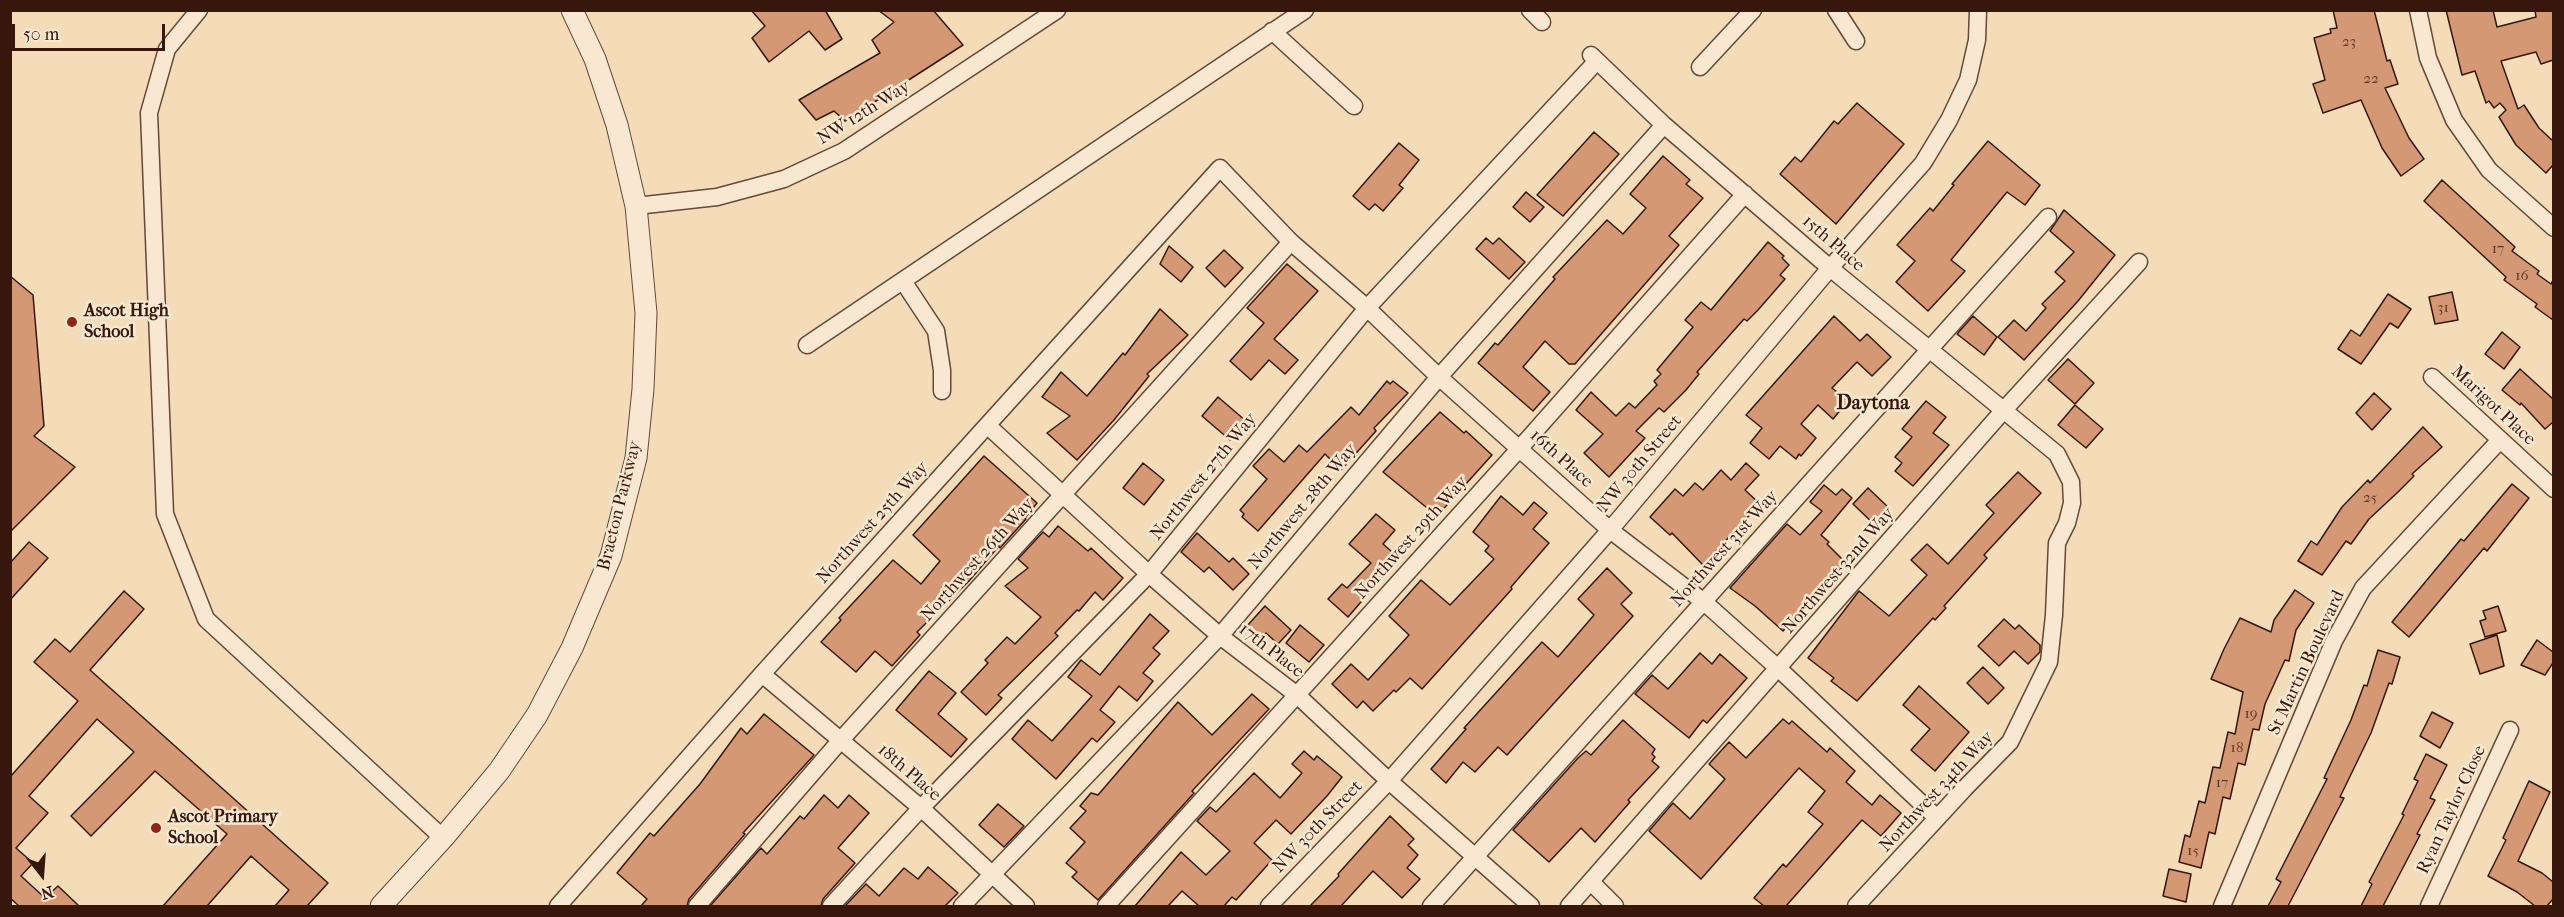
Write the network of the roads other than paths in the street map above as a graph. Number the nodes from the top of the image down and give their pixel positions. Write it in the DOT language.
graph roads {
  1 [pos="199,10"];
  2 [pos="572,10"];
  3 [pos="1305,10"];
  4 [pos="1753,10"];
  5 [pos="1836,10"];
  6 [pos="1978,10"];
  7 [pos="2418,10"];
  8 [pos="1053,12"];
  9 [pos="1272,31"];
  10 [pos="1856,41"];
  11 [pos="1593,58"];
  12 [pos="1700,67"];
  13 [pos="1354,106"];
  14 [pos="1664,125"];
  15 [pos="1220,168"];
  16 [pos="1745,194"];
  17 [pos="636,206"];
  18 [pos="2048,217"];
  19 [pos="2553,228"];
  20 [pos="1291,242"];
  21 [pos="2139,262"];
  22 [pos="1830,268"];
  23 [pos="903,281"];
  24 [pos="1367,308"];
  25 [pos="807,345"];
  26 [pos="1929,350"];
  27 [pos="1439,377"];
  28 [pos="2432,377"];
  29 [pos="942,391"];
  30 [pos="2003,411"];
  31 [pos="988,426"];
  32 [pos="2500,440"];
  33 [pos="1520,448"];
  34 [pos="2057,454"];
  35 [pos="2553,489"];
  36 [pos="1063,495"];
  37 [pos="1610,530"];
  38 [pos="1149,574"];
  39 [pos="1704,602"];
  40 [pos="1220,636"];
  41 [pos="1779,669"];
  42 [pos="762,674"];
  43 [pos="1297,695"];
  44 [pos="2510,730"];
  45 [pos="840,741"];
  46 [pos="1389,781"];
  47 [pos="921,808"];
  48 [pos="1937,818"];
  49 [pos="443,838"];
  50 [pos="1476,857"];
  51 [pos="990,875"];
  52 [pos="1591,882"];
  53 [pos="381,906"];
  54 [pos="558,906"];
  55 [pos="697,906"];
  56 [pos="831,906"];
  57 [pos="962,906"];
  58 [pos="1026,906"];
  59 [pos="1106,906"];
  60 [pos="1269,906"];
  61 [pos="1431,906"];
  62 [pos="1531,906"];
  63 [pos="1569,906"];
  64 [pos="1615,906"];
  65 [pos="1856,906"];
  66 [pos="2222,906"];
  67 [pos="2429,906"];
  1 -- 49 [label="street"];
  2 -- 17 [label="street, Braeton Parkway"];
  3 -- 9 [label="street"];
  4 -- 12 [label="street"];
  5 -- 10 [label="street"];
  6 -- 22 [label="street, NW 30th Street"];
  7 -- 19 [label="street"];
  8 -- 17 [label="street, NW 12th Way"];
  9 -- 13 [label="street"];
  9 -- 23 [label="street"];
  11 -- 14 [label="street, 15th Place"];
  11 -- 24 [label="street, Northwest 27th Way"];
  14 -- 16 [label="street, 15th Place"];
  14 -- 27 [label="street, Northwest 28th Way"];
  15 -- 20 [label="street, 16th Place"];
  15 -- 31 [label="street, Northwest 25th Way"];
  16 -- 22 [label="street, 15th Place"];
  16 -- 33 [label="street, Northwest 29th Way"];
  17 -- 49 [label="street, Braeton Parkway"];
  18 -- 26 [label="street, Northwest 31st Way"];
  20 -- 24 [label="street, 16th Place"];
  20 -- 36 [label="street, Northwest 26th Way"];
  21 -- 30 [label="street, Northwest 32nd Way"];
  22 -- 26 [label="street, 15th Place"];
  22 -- 37 [label="street, NW 30th Street"];
  23 -- 25 [label="street"];
  23 -- 29 [label="street"];
  24 -- 27 [label="street, 16th Place"];
  24 -- 38 [label="street, Northwest 27th Way"];
  26 -- 30 [label="street, 15th Place"];
  26 -- 39 [label="street, Northwest 31st Way"];
  27 -- 33 [label="street, 16th Place"];
  27 -- 40 [label="street, Northwest 28th Way"];
  28 -- 32 [label="street, Marigot Place"];
  30 -- 34 [label="street, 15th Place"];
  30 -- 41 [label="street, Northwest 32nd Way"];
  31 -- 36 [label="street, 17th Place"];
  31 -- 42 [label="street, Northwest 25th Way"];
  32 -- 35 [label="street, Marigot Place"];
  32 -- 66 [label="street, St Martin Boulevard"];
  33 -- 37 [label="street, 16th Place"];
  33 -- 43 [label="street, Northwest 29th Way"];
  34 -- 48 [label="street, Northwest 34th Way"];
  36 -- 38 [label="street, 17th Place"];
  36 -- 45 [label="street, Northwest 26th Way"];
  37 -- 39 [label="street, 16th Place"];
  37 -- 46 [label="street, NW 30th Street"];
  38 -- 40 [label="street, 17th Place"];
  38 -- 47 [label="street, Northwest 27th Way"];
  39 -- 41 [label="street, 16th Place"];
  39 -- 50 [label="street, Northwest 31st Way"];
  40 -- 43 [label="street, 17th Place"];
  40 -- 51 [label="street, Northwest 28th Way"];
  41 -- 48 [label="street, 16th Place"];
  41 -- 52 [label="street, Northwest 32nd Way"];
  42 -- 45 [label="street, 18th Place"];
  42 -- 54 [label="street, Northwest 25th Way"];
  43 -- 46 [label="street, 17th Place"];
  43 -- 59 [label="street, Northwest 29th Way"];
  44 -- 67 [label="street, Ryan Taylor Close"];
  45 -- 47 [label="street, 18th Place"];
  45 -- 55 [label="street, Northwest 26th Way"];
  46 -- 50 [label="street, 17th Place"];
  46 -- 60 [label="street, NW 30th Street"];
  47 -- 51 [label="street, 18th Place"];
  47 -- 56 [label="street, Northwest 27th Way"];
  48 -- 65 [label="street, Northwest 34th Way"];
  49 -- 53 [label="street, Braeton Parkway"];
  50 -- 61 [label="street, Northwest 31st Way"];
  50 -- 62 [label="street, 17th Place"];
  51 -- 57 [label="street, Northwest 28th Way"];
  51 -- 58 [label="street, 18th Place"];
  52 -- 63 [label="street, Northwest 32nd Way"];
  52 -- 64 [label="street"];
}
